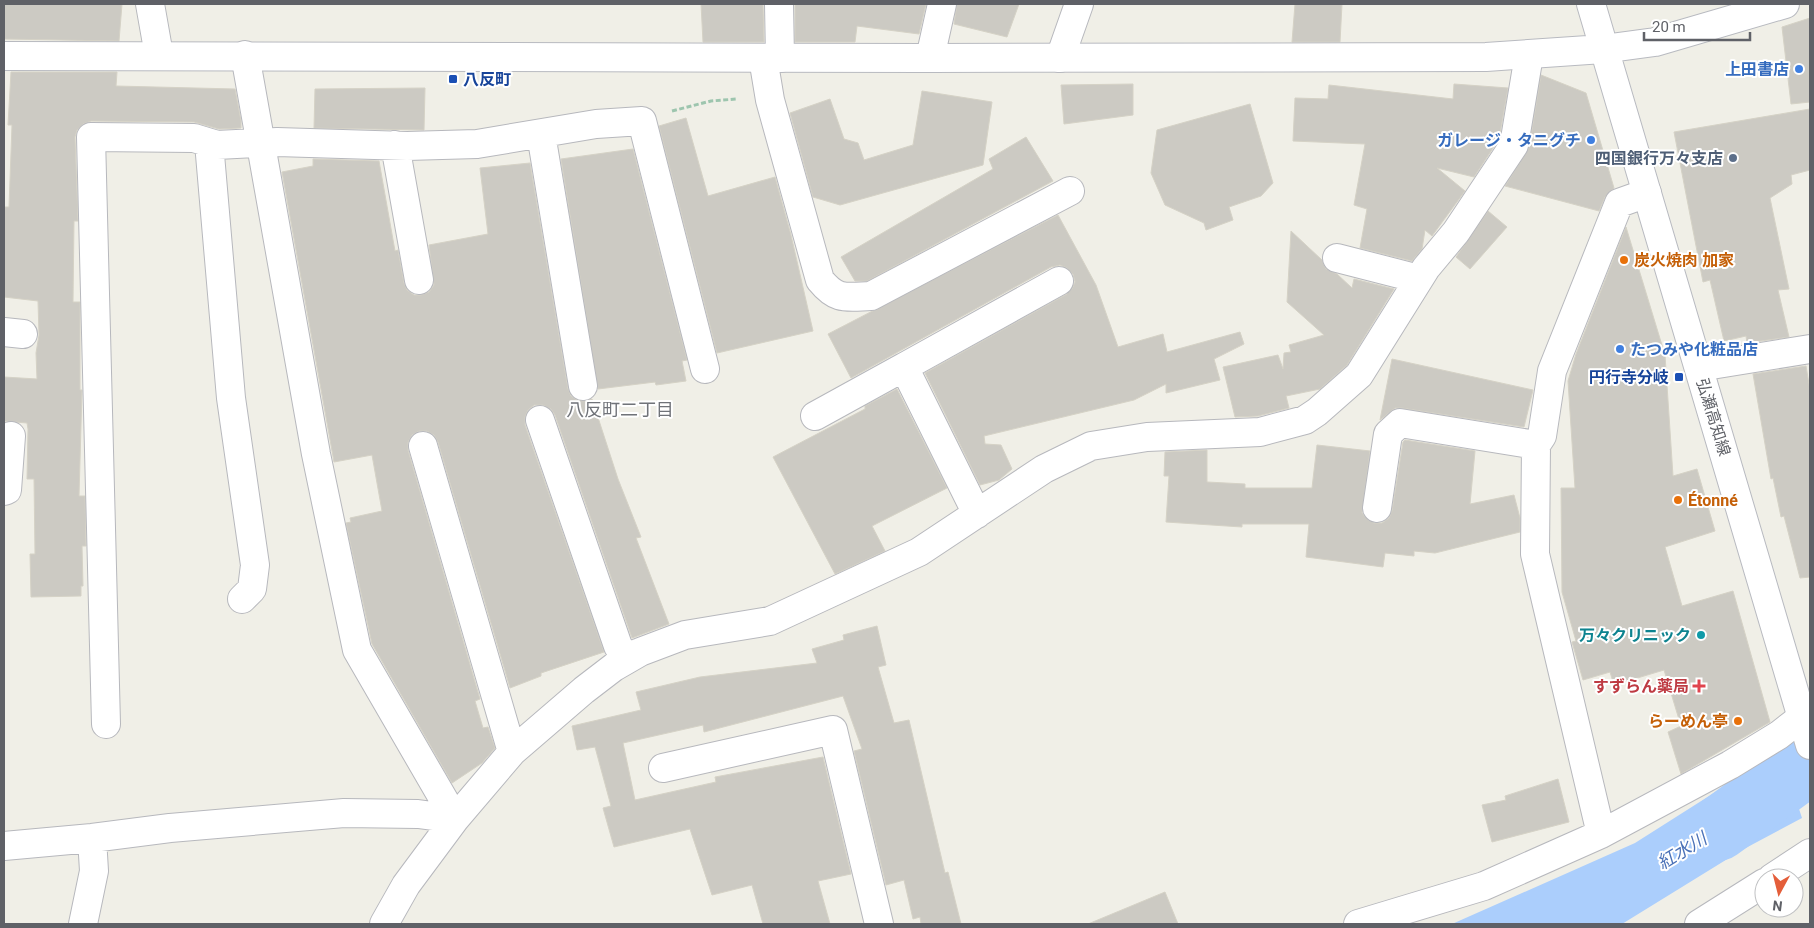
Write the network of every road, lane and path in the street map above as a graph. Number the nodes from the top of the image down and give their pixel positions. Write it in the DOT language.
graph roads {
  1 [pos="150,4"];
  2 [pos="779,4"];
  3 [pos="942,4"];
  4 [pos="1079,4"];
  5 [pos="1591,4"];
  6 [pos="1786,4"];
  7 [pos="1603,49"];
  8 [pos="159,55"];
  9 [pos="245,55"];
  10 [pos="1529,55"];
  11 [pos="4,56"];
  12 [pos="771,58"];
  13 [pos="930,58"];
  14 [pos="1060,58"];
  15 [pos="769,96"];
  16 [pos="642,121"];
  17 [pos="541,134"];
  18 [pos="209,143"];
  19 [pos="261,143"];
  20 [pos="395,145"];
  21 [pos="1070,191"];
  22 [pos="1647,193"];
  23 [pos="1337,258"];
  24 [pos="1419,279"];
  25 [pos="420,280"];
  26 [pos="1060,281"];
  27 [pos="1810,349"];
  28 [pos="904,367"];
  29 [pos="1699,367"];
  30 [pos="705,369"];
  31 [pos="583,386"];
  32 [pos="815,416"];
  33 [pos="540,420"];
  34 [pos="11,436"];
  35 [pos="1536,445"];
  36 [pos="423,446"];
  37 [pos="4,491"];
  38 [pos="1377,508"];
  39 [pos="977,514"];
  40 [pos="242,599"];
  41 [pos="628,659"];
  42 [pos="106,724"];
  43 [pos="1807,726"];
  44 [pos="512,752"];
  45 [pos="663,768"];
  46 [pos="455,819"];
  47 [pos="1601,834"];
  48 [pos="92,838"];
  49 [pos="4,846"];
  50 [pos="1810,853"];
  51 [pos="1787,868"];
  52 [pos="1754,889"];
  53 [pos="83,924"];
  54 [pos="384,924"];
  55 [pos="879,924"];
  56 [pos="1358,924"];
  57 [pos="1699,924"];
  1 -- 8 [label="street"];
  2 -- 12 [label="street"];
  3 -- 13 [label="street"];
  4 -- 14 [label="street"];
  5 -- 7 [label="street, 弘瀬高知線"];
  6 -- 7 [label="street"];
  7 -- 10 [label="street"];
  7 -- 22 [label="street, 弘瀬高知線"];
  8 -- 9 [label="street"];
  8 -- 11 [label="street"];
  9 -- 12 [label="street"];
  9 -- 19 [label="street"];
  10 -- 14 [label="street"];
  10 -- 24 [label="street"];
  12 -- 13 [label="street"];
  12 -- 15 [label="street"];
  13 -- 14 [label="street"];
  15 -- 16 [label="path"];
  15 -- 21 [label="street"];
  16 -- 17 [label="street"];
  16 -- 30 [label="street"];
  17 -- 20 [label="street"];
  17 -- 31 [label="street"];
  18 -- 19 [label="street"];
  18 -- 40 [label="street"];
  18 -- 42 [label="street"];
  19 -- 20 [label="street"];
  19 -- 46 [label="street"];
  20 -- 25 [label="street"];
  22 -- 29 [label="street, 弘瀬高知線"];
  22 -- 35 [label="street"];
  23 -- 24 [label="street"];
  24 -- 39 [label="street"];
  26 -- 28 [label="street"];
  27 -- 29 [label="street"];
  28 -- 32 [label="street"];
  28 -- 39 [label="street"];
  29 -- 43 [label="street, 弘瀬高知線"];
  33 -- 41 [label="street"];
  34 -- 37 [label="street"];
  35 -- 38 [label="street"];
  35 -- 47 [label="street"];
  36 -- 44 [label="street"];
  39 -- 41 [label="street"];
  41 -- 44 [label="street"];
  43 -- 47 [label="street"];
  44 -- 46 [label="street"];
  45 -- 55 [label="street"];
  46 -- 48 [label="street"];
  46 -- 54 [label="street"];
  47 -- 56 [label="street"];
  48 -- 49 [label="street"];
  48 -- 53 [label="street"];
  50 -- 51 [label="street"];
  52 -- 57 [label="street"];
}
